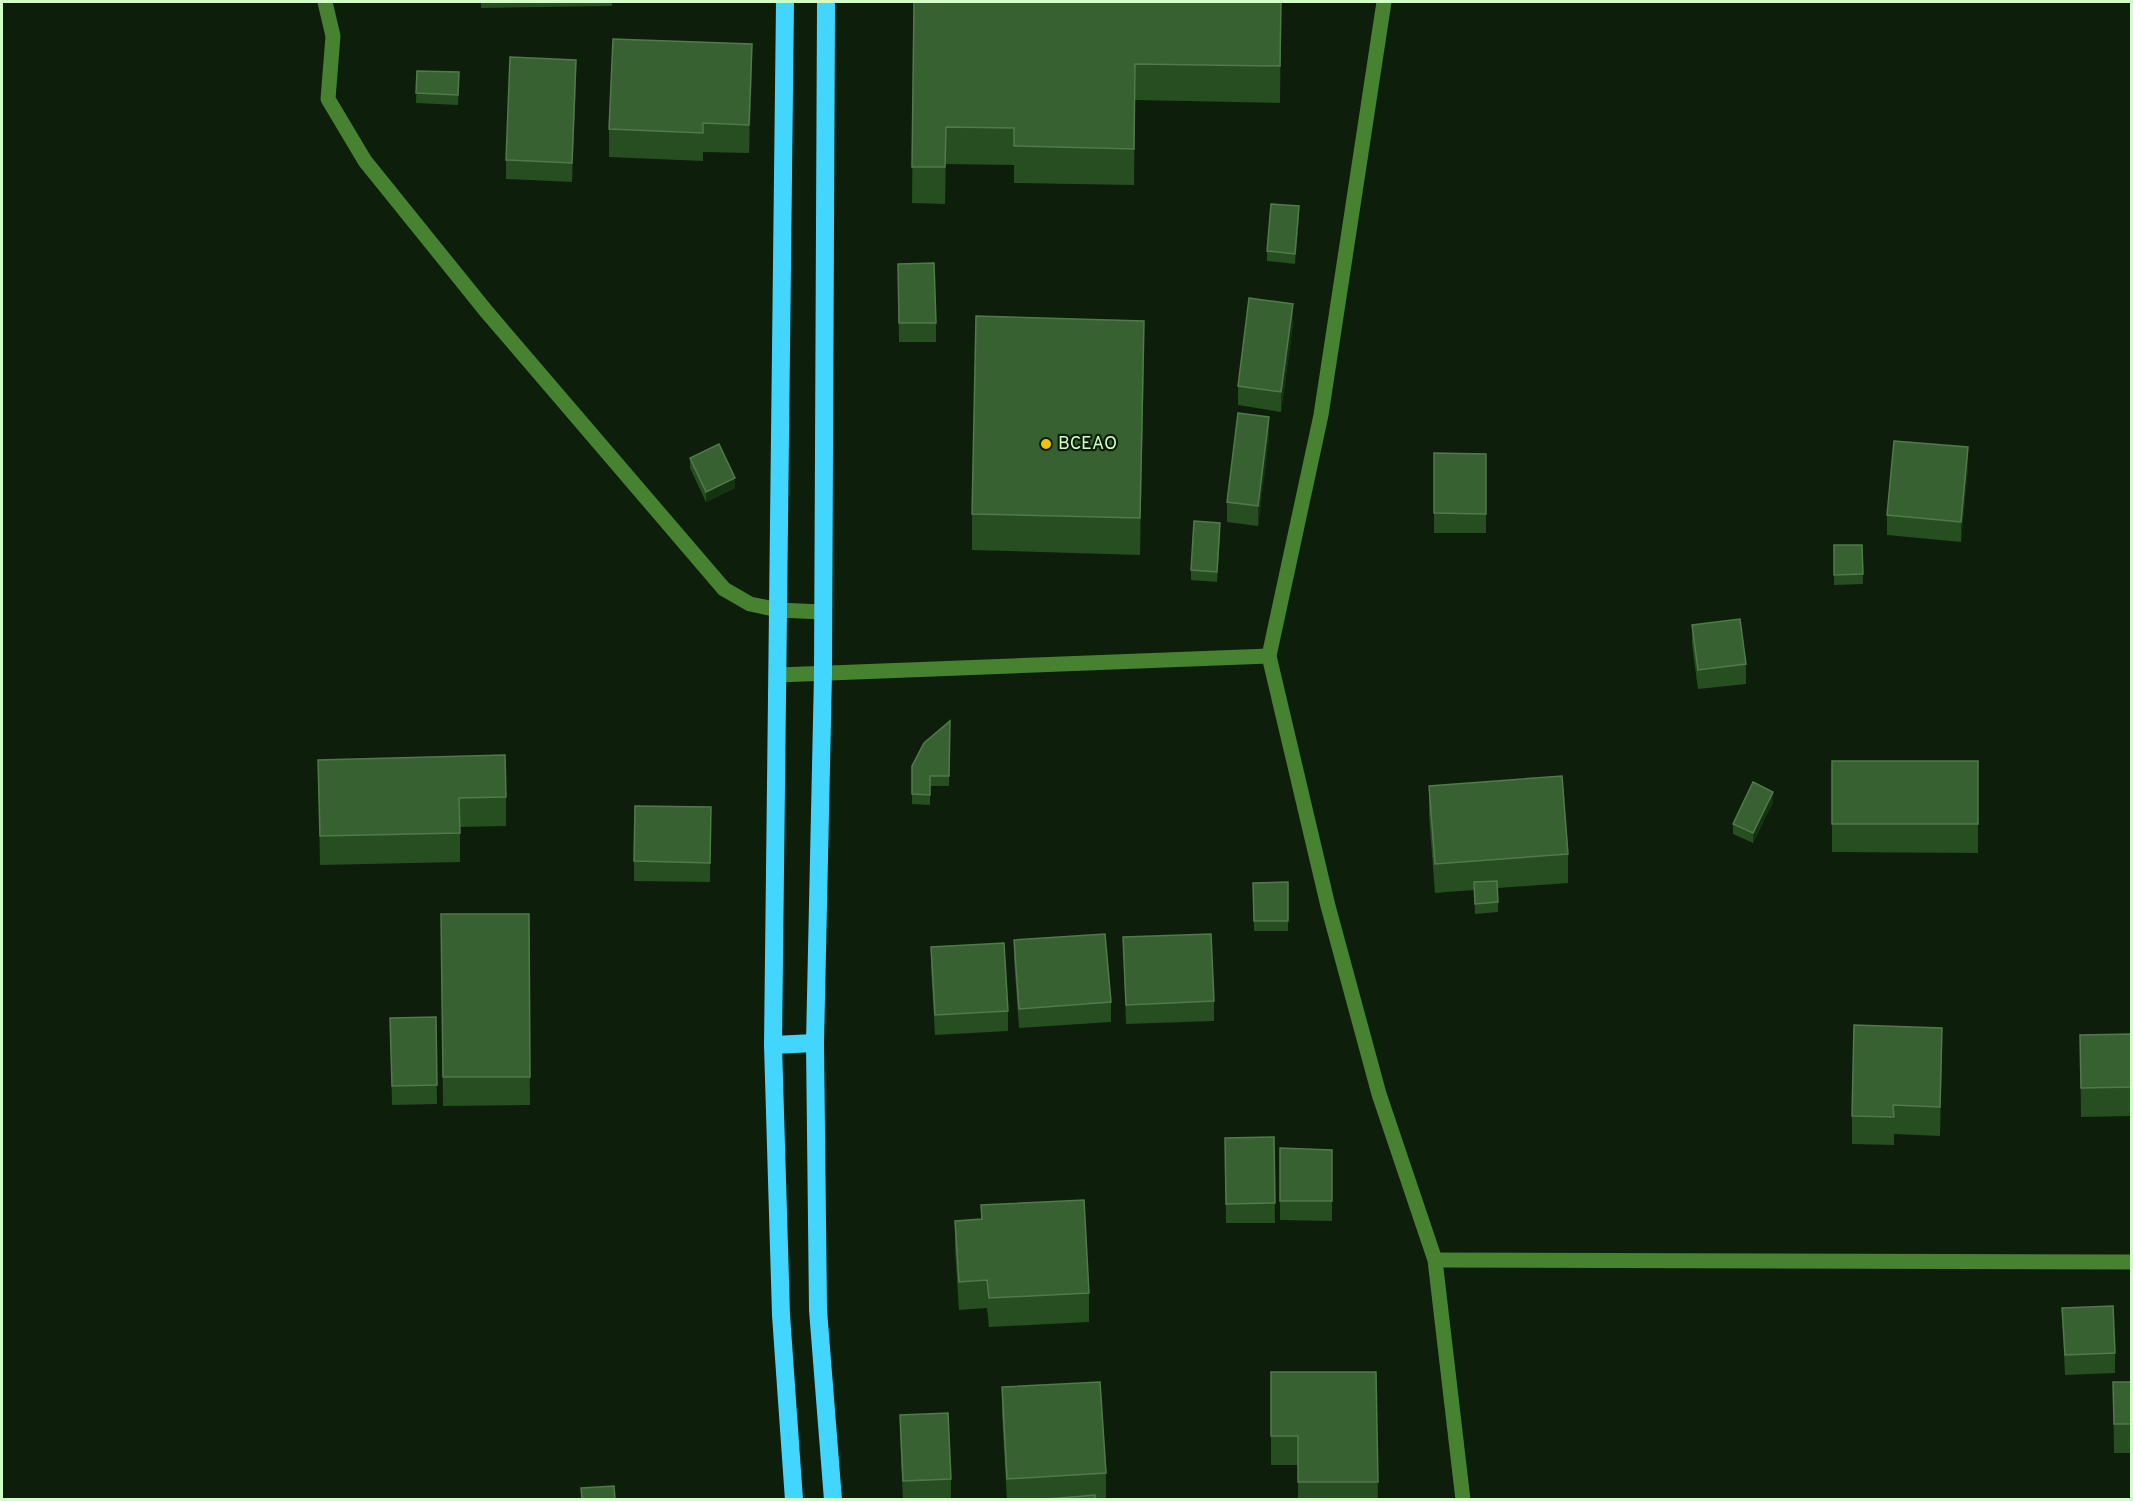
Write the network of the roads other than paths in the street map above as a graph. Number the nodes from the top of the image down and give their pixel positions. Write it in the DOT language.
graph roads {
  1 [pos="325,2"];
  2 [pos="785,2"];
  3 [pos="826,2"];
  4 [pos="1384,2"];
  5 [pos="779,610"];
  6 [pos="822,612"];
  7 [pos="1269,656"];
  8 [pos="823,674"];
  9 [pos="778,675"];
  10 [pos="815,1043"];
  11 [pos="773,1045"];
  12 [pos="1435,1260"];
  13 [pos="2132,1262"];
  14 [pos="794,1500"];
  15 [pos="832,1500"];
  16 [pos="1463,1500"];
  1 -- 5 [label="street"];
  2 -- 5 [label="highway"];
  3 -- 6 [label="highway"];
  4 -- 7 [label="street"];
  5 -- 6 [label="street"];
  5 -- 9 [label="highway"];
  6 -- 8 [label="highway"];
  7 -- 8 [label="street"];
  7 -- 12 [label="street"];
  8 -- 9 [label="street"];
  8 -- 10 [label="highway"];
  9 -- 11 [label="highway"];
  10 -- 11 [label="highway"];
  10 -- 15 [label="highway"];
  11 -- 14 [label="highway"];
  12 -- 13 [label="street"];
  12 -- 16 [label="street"];
}
